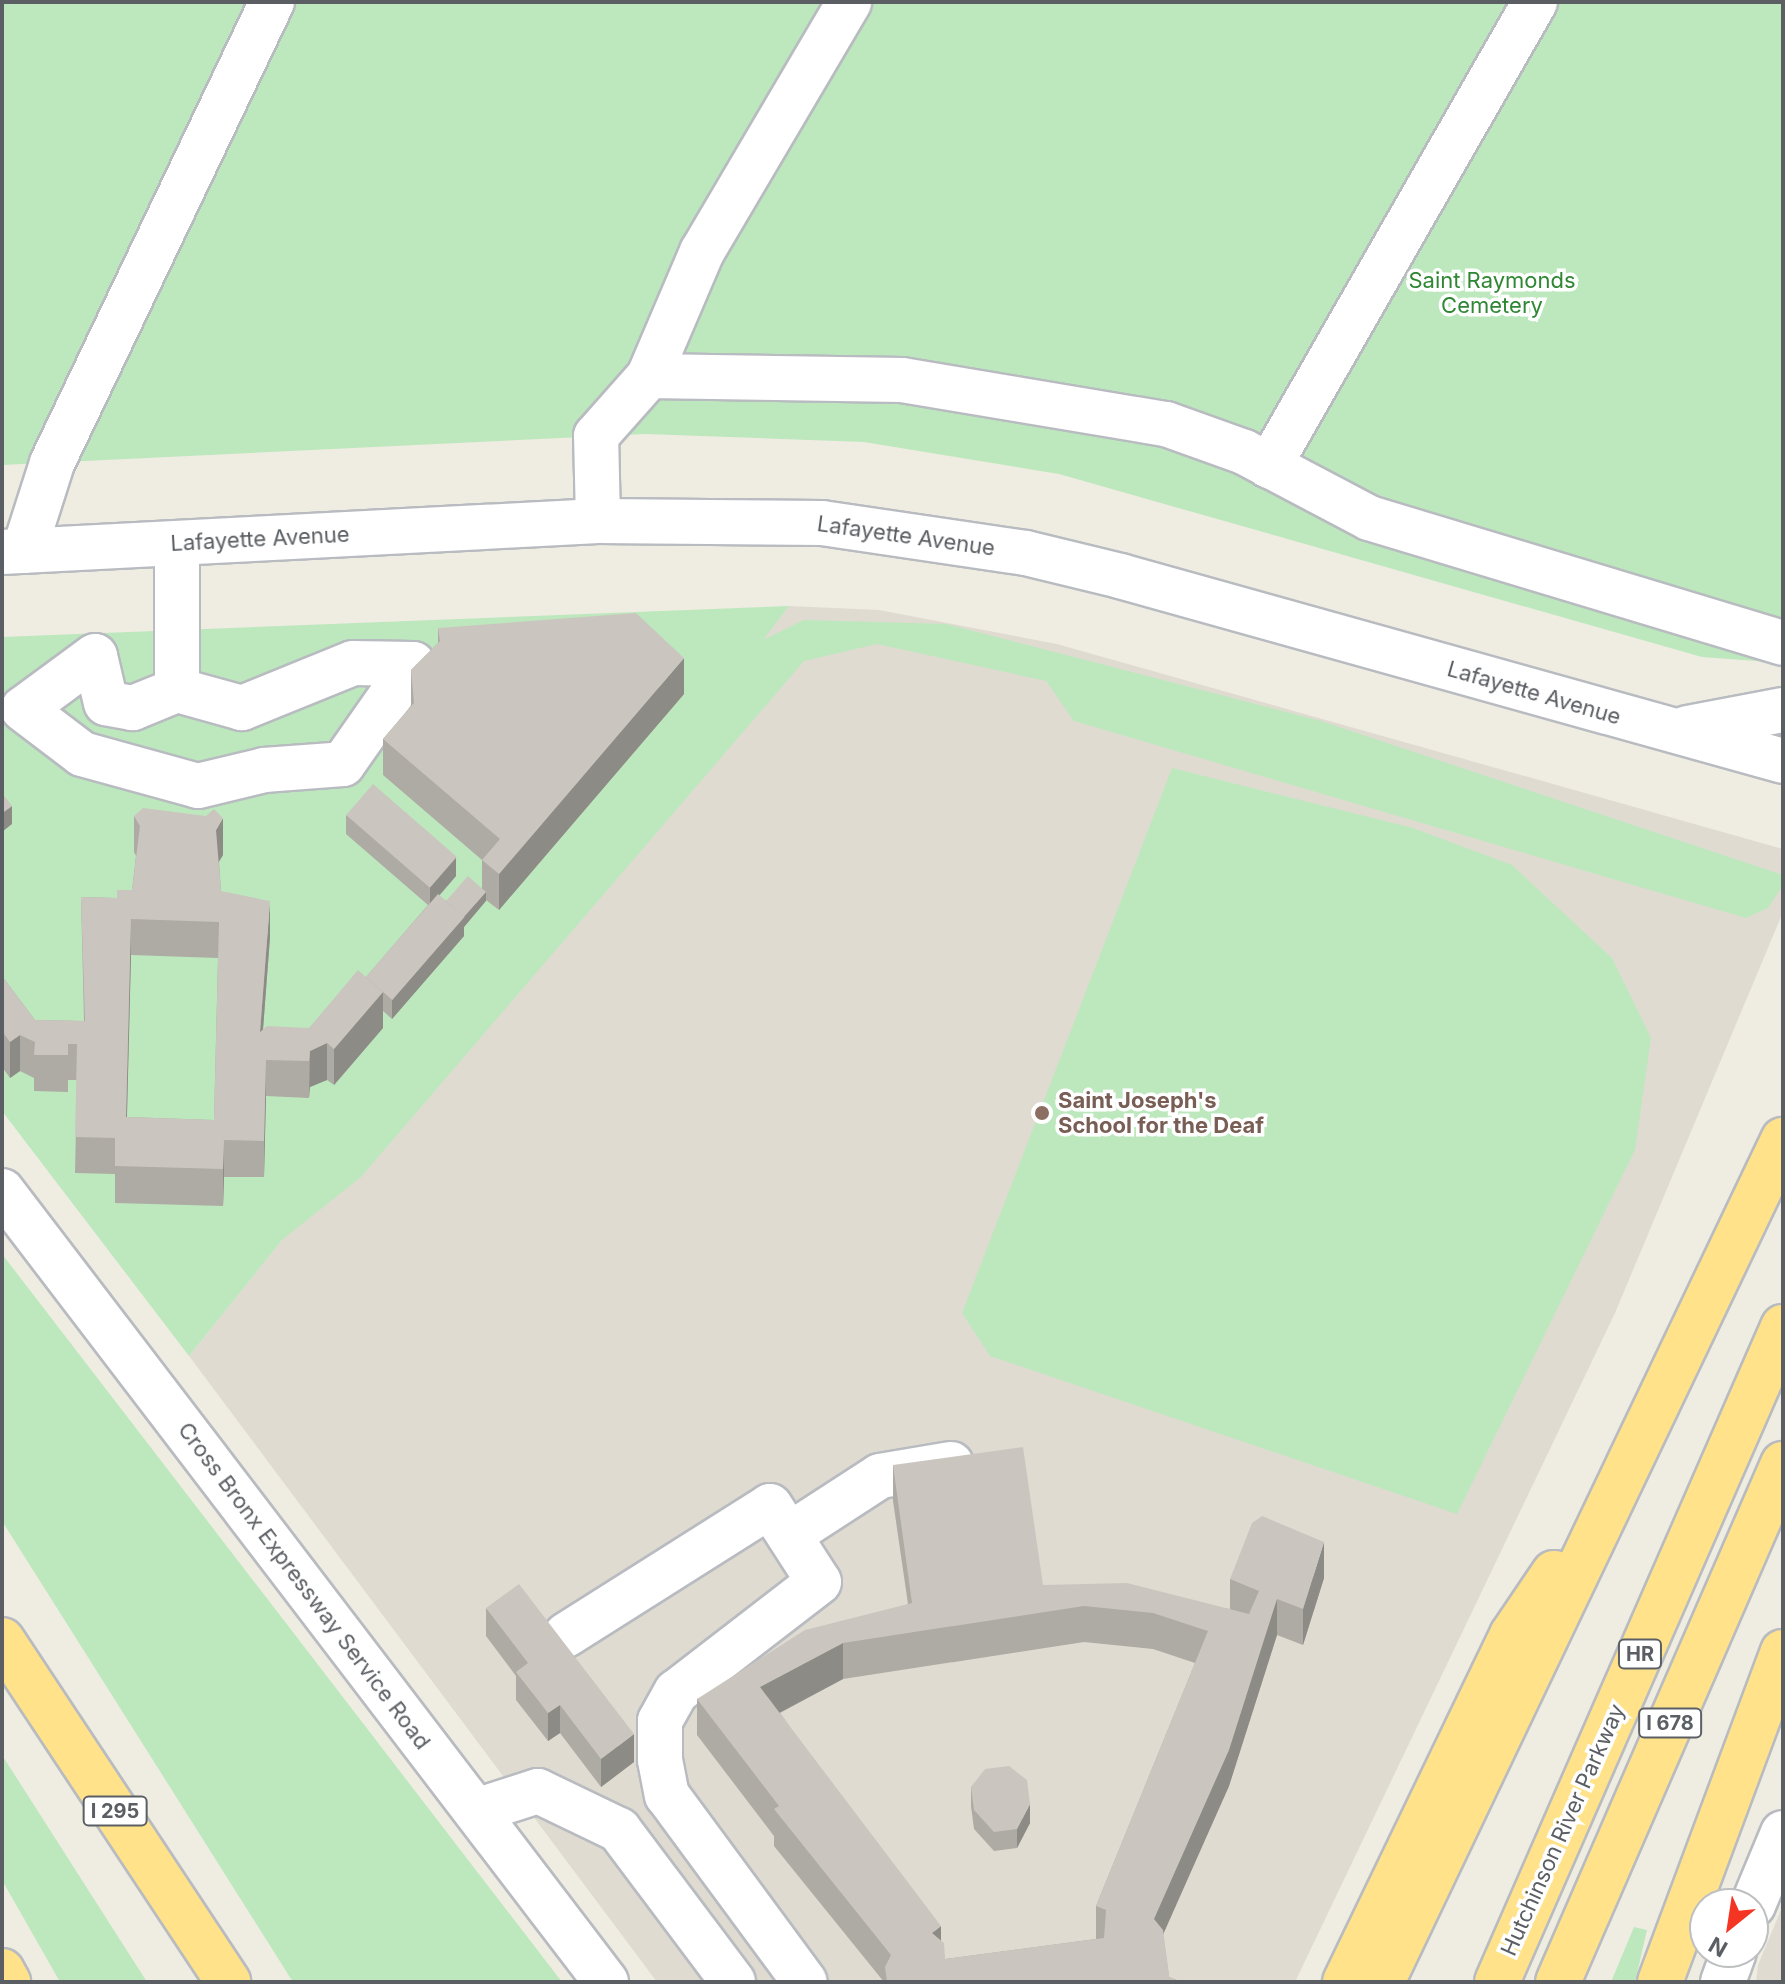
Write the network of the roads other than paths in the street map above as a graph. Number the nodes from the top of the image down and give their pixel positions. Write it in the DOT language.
graph roads {
  1 [pos="272,2"];
  2 [pos="849,2"];
  3 [pos="1535,2"];
  4 [pos="649,376"];
  5 [pos="1269,466"];
  6 [pos="598,521"];
  7 [pos="177,543"];
  8 [pos="13,551"];
  9 [pos="1783,643"];
  10 [pos="177,690"];
  11 [pos="263,698"];
  12 [pos="1783,710"];
  13 [pos="1658,729"];
  14 [pos="1783,761"];
  15 [pos="264,770"];
  16 [pos="1783,1140"];
  17 [pos="2,1191"];
  18 [pos="1783,1327"];
  19 [pos="994,1461"];
  20 [pos="1783,1464"];
  21 [pos="1629,1467"];
  22 [pos="789,1535"];
  23 [pos="566,1635"];
  24 [pos="2,1640"];
  25 [pos="1783,1652"];
  26 [pos="667,1795"];
  27 [pos="476,1811"];
  28 [pos="619,1830"];
  29 [pos="1783,1833"];
  30 [pos="1760,1888"];
  31 [pos="2,1971"];
  32 [pos="8,1982"];
  33 [pos="228,1982"];
  34 [pos="606,1982"];
  35 [pos="733,1982"];
  36 [pos="805,1982"];
  37 [pos="1345,1982"];
  38 [pos="1382,1982"];
  39 [pos="1497,1982"];
  40 [pos="1558,1982"];
  41 [pos="1660,1982"];
  1 -- 8 [label="street"];
  2 -- 4 [label="street"];
  3 -- 5 [label="street"];
  4 -- 5 [label="street"];
  4 -- 6 [label="street"];
  5 -- 9 [label="street"];
  6 -- 7 [label="street, Lafayette Avenue"];
  6 -- 13 [label="street, Lafayette Avenue"];
  7 -- 8 [label="street, Lafayette Avenue"];
  7 -- 10 [label="street"];
  10 -- 11 [label="street"];
  10 -- 15 [label="street"];
  11 -- 15 [label="street"];
  11 -- 15 [label="street"];
  12 -- 13 [label="street"];
  13 -- 14 [label="street, Lafayette Avenue"];
  16 -- 21 [label="highway"];
  17 -- 27 [label="street, Cross Bronx Expressway Service Road"];
  18 -- 39 [label="highway, Hutchinson River Parkway / HR"];
  19 -- 22 [label="street"];
  20 -- 40 [label="highway, I 678"];
  21 -- 37 [label="highway"];
  21 -- 38 [label="highway"];
  22 -- 23 [label="street"];
  22 -- 26 [label="street"];
  24 -- 33 [label="highway, I 295"];
  25 -- 41 [label="highway"];
  26 -- 28 [label="street"];
  26 -- 36 [label="street"];
  27 -- 28 [label="street"];
  27 -- 34 [label="street, Cross Bronx Expressway Service Road"];
  28 -- 35 [label="street"];
  29 -- 30 [label="street"];
  31 -- 32 [label="highway"];
}
